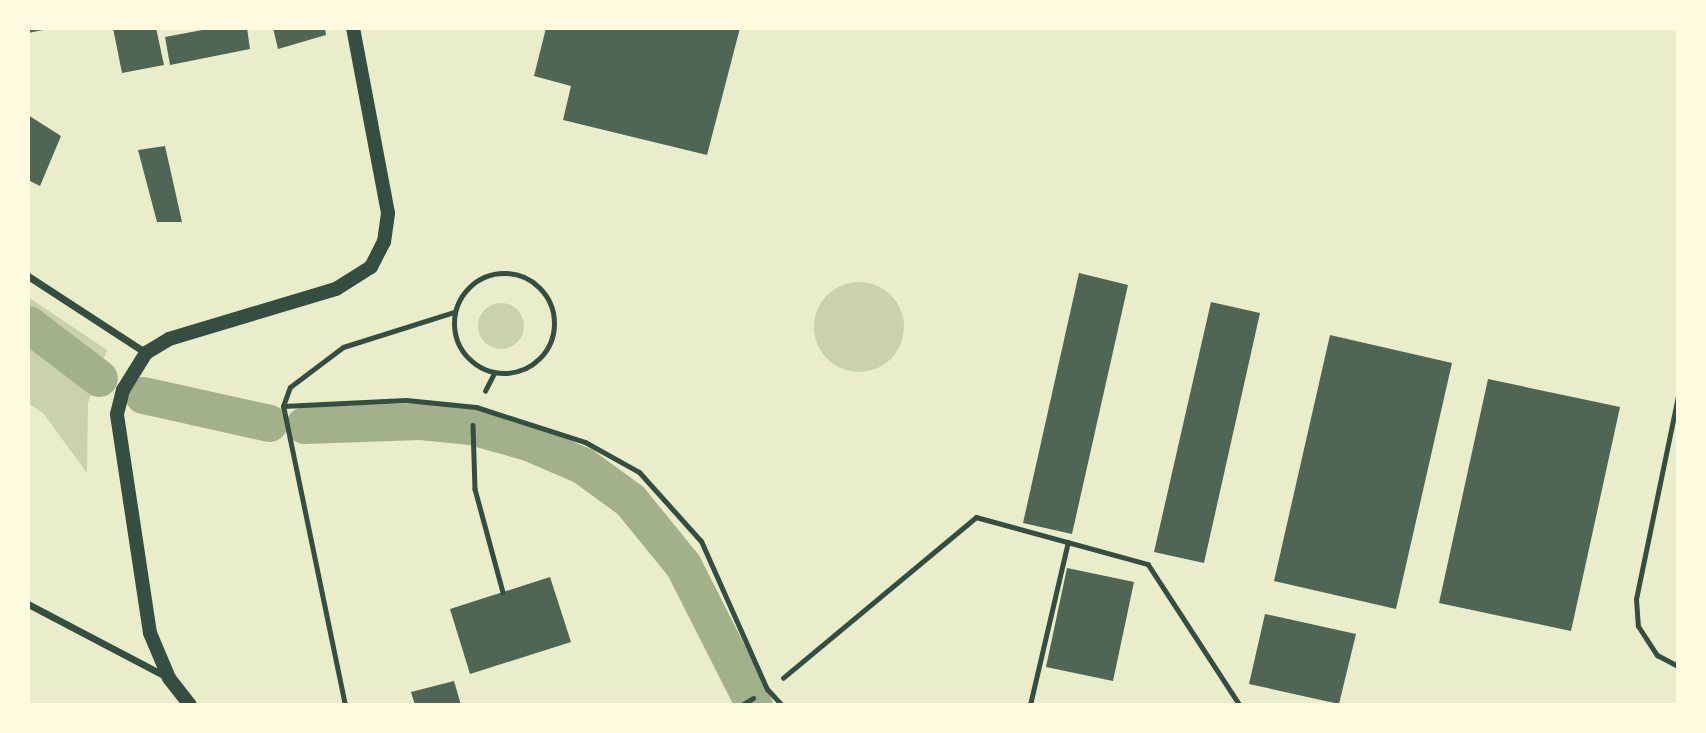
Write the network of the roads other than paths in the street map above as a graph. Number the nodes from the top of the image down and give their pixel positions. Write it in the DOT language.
graph roads {
  1 [pos="354,28"];
  2 [pos="28,276"];
  3 [pos="454,312"];
  4 [pos="146,353"];
  5 [pos="1678,396"];
  6 [pos="284,408"];
  7 [pos="28,604"];
  8 [pos="1678,666"];
  9 [pos="169,678"];
  10 [pos="190,705"];
  11 [pos="345,705"];
  12 [pos="782,705"];
  1 -- 4 [label="main road"];
  2 -- 4 [label="street"];
  3 -- 3 [label="lane"];
  3 -- 6 [label="lane"];
  4 -- 9 [label="main road"];
  5 -- 8 [label="lane"];
  6 -- 11 [label="lane"];
  6 -- 12 [label="lane"];
  7 -- 9 [label="street"];
  9 -- 10 [label="main road"];
}
